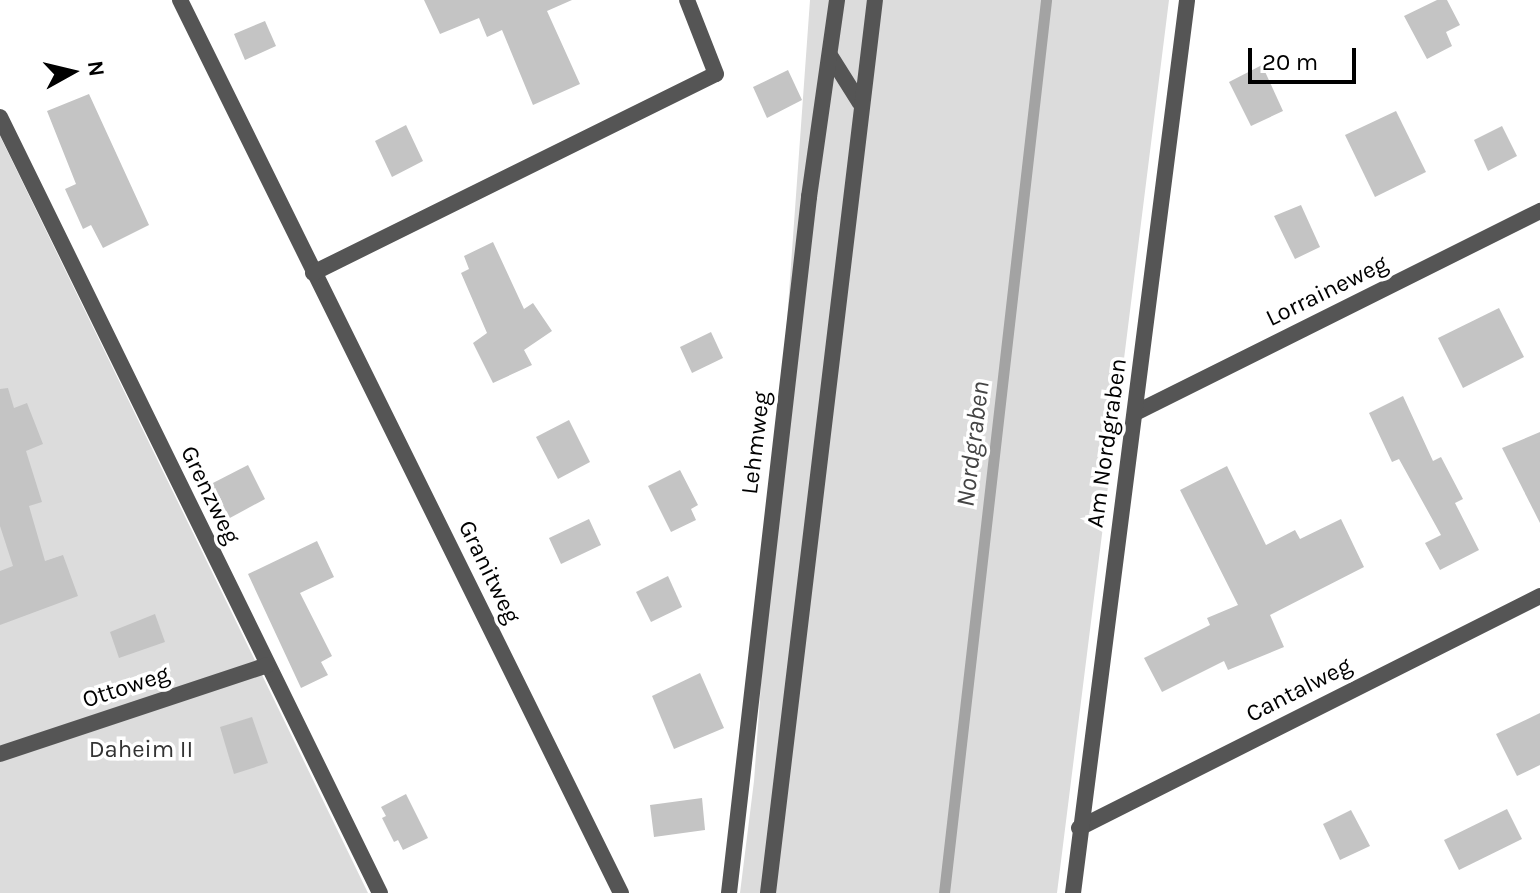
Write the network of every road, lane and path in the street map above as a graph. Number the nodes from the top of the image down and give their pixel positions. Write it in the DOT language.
graph roads {
  1 [pos="180,0"];
  2 [pos="687,0"];
  3 [pos="837,0"];
  4 [pos="875,0"];
  5 [pos="1191,2"];
  6 [pos="831,57"];
  7 [pos="860,103"];
  8 [pos="0,117"];
  9 [pos="1540,211"];
  10 [pos="313,273"];
  11 [pos="1135,413"];
  12 [pos="1540,596"];
  13 [pos="267,665"];
  14 [pos="0,754"];
  15 [pos="1079,828"];
  16 [pos="380,893"];
  17 [pos="621,893"];
  18 [pos="729,893"];
  19 [pos="768,893"];
  20 [pos="1073,893"];
  1 -- 10 [label="lane, Granitweg"];
  2 -- 10 [label="lane"];
  3 -- 6 [label="lane, Lehmweg"];
  4 -- 7 [label="lane"];
  5 -- 11 [label="lane, Am Nordgraben"];
  6 -- 7 [label="lane"];
  6 -- 18 [label="lane, Lehmweg"];
  7 -- 19 [label="lane"];
  8 -- 13 [label="lane, Grenzweg"];
  9 -- 11 [label="lane, Lorraineweg"];
  10 -- 17 [label="lane, Granitweg"];
  11 -- 15 [label="lane, Am Nordgraben"];
  12 -- 15 [label="lane, Cantalweg"];
  13 -- 14 [label="lane, Ottoweg"];
  13 -- 16 [label="lane, Grenzweg"];
  15 -- 20 [label="lane, Am Nordgraben"];
}
